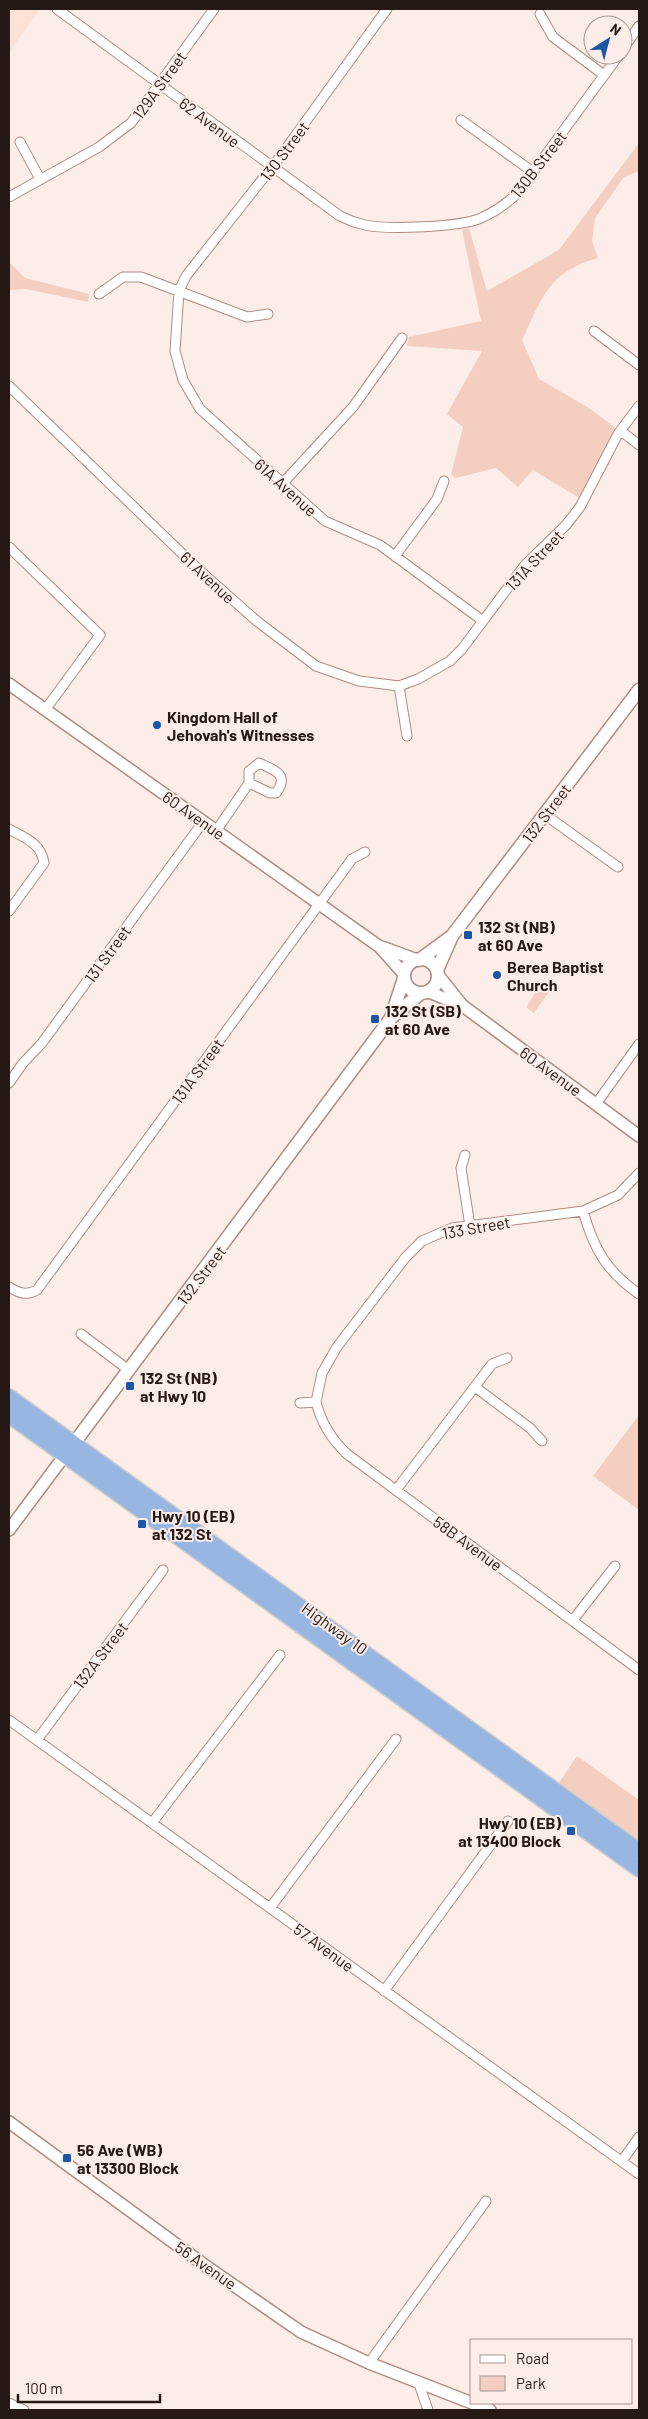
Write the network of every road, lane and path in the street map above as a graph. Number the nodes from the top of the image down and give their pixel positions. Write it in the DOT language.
graph roads {
  1 [pos="58,9"];
  2 [pos="214,9"];
  3 [pos="387,9"];
  4 [pos="540,14"];
  5 [pos="611,65"];
  6 [pos="604,75"];
  7 [pos="159,84"];
  8 [pos="461,120"];
  9 [pos="20,142"];
  10 [pos="272,168"];
  11 [pos="533,172"];
  12 [pos="40,179"];
  13 [pos="9,197"];
  14 [pos="366,226"];
  15 [pos="178,291"];
  16 [pos="99,294"];
  17 [pos="268,314"];
  18 [pos="594,331"];
  19 [pos="402,338"];
  20 [pos="639,365"];
  21 [pos="9,386"];
  22 [pos="639,406"];
  23 [pos="621,431"];
  24 [pos="639,445"];
  25 [pos="444,481"];
  26 [pos="282,484"];
  27 [pos="9,547"];
  28 [pos="395,556"];
  29 [pos="483,621"];
  30 [pos="9,684"];
  31 [pos="399,686"];
  32 [pos="639,690"];
  33 [pos="46,710"];
  34 [pos="407,736"];
  35 [pos="249,783"];
  36 [pos="544,814"];
  37 [pos="204,822"];
  38 [pos="9,829"];
  39 [pos="216,831"];
  40 [pos="365,852"];
  41 [pos="618,867"];
  42 [pos="319,904"];
  43 [pos="9,910"];
  44 [pos="452,936"];
  45 [pos="380,947"];
  46 [pos="418,960"];
  47 [pos="438,972"];
  48 [pos="404,976"];
  49 [pos="425,992"];
  50 [pos="463,1006"];
  51 [pos="391,1018"];
  52 [pos="639,1044"];
  53 [pos="9,1083"];
  54 [pos="596,1104"];
  55 [pos="639,1136"];
  56 [pos="465,1155"];
  57 [pos="639,1173"];
  58 [pos="583,1211"];
  59 [pos="470,1226"];
  60 [pos="9,1286"];
  61 [pos="639,1294"];
  62 [pos="81,1334"];
  63 [pos="507,1358"];
  64 [pos="130,1371"];
  65 [pos="475,1387"];
  66 [pos="9,1397"];
  67 [pos="316,1402"];
  68 [pos="300,1403"];
  69 [pos="9,1415"];
  70 [pos="542,1441"];
  71 [pos="70,1449"];
  72 [pos="396,1490"];
  73 [pos="9,1530"];
  74 [pos="615,1566"];
  75 [pos="163,1570"];
  76 [pos="573,1620"];
  77 [pos="280,1655"];
  78 [pos="639,1670"];
  79 [pos="9,1720"];
  80 [pos="396,1739"];
  81 [pos="36,1740"];
  82 [pos="508,1821"];
  83 [pos="152,1824"];
  84 [pos="639,1851"];
  85 [pos="639,1869"];
  86 [pos="270,1908"];
  87 [pos="384,1991"];
  88 [pos="9,2122"];
  89 [pos="639,2137"];
  90 [pos="622,2161"];
  91 [pos="639,2174"];
  92 [pos="486,2202"];
  93 [pos="369,2363"];
  94 [pos="418,2381"];
  95 [pos="470,2402"];
  96 [pos="9,2403"];
  97 [pos="475,2404"];
  98 [pos="24,2410"];
  99 [pos="428,2410"];
  100 [pos="490,2410"];
  1 -- 7 [label="street, 62 Avenue"];
  2 -- 7 [label="street, 129A Street"];
  3 -- 10 [label="street, 130 Street"];
  4 -- 6 [label="street"];
  5 -- 6 [label="street, 130B Street"];
  6 -- 11 [label="street, 130B Street"];
  7 -- 10 [label="street, 62 Avenue"];
  7 -- 12 [label="street, 129A Street"];
  8 -- 11 [label="street"];
  9 -- 12 [label="street"];
  10 -- 14 [label="street, 62 Avenue"];
  10 -- 15 [label="street, 130 Street"];
  11 -- 14 [label="street, 130B Street"];
  12 -- 13 [label="street, 129A Street"];
  15 -- 16 [label="street"];
  15 -- 17 [label="street"];
  15 -- 26 [label="street, 61A Avenue"];
  18 -- 20 [label="street"];
  19 -- 26 [label="street"];
  21 -- 31 [label="street, 61 Avenue"];
  22 -- 23 [label="street, 131A Street"];
  23 -- 24 [label="street"];
  23 -- 29 [label="street, 131A Street"];
  25 -- 28 [label="street"];
  26 -- 28 [label="street, 61A Avenue"];
  27 -- 33 [label="street"];
  28 -- 29 [label="street, 61A Avenue"];
  29 -- 31 [label="street, 131A Street"];
  30 -- 33 [label="street, 60 Avenue"];
  31 -- 34 [label="street"];
  32 -- 36 [label="main road, 132 Street"];
  33 -- 37 [label="street, 60 Avenue"];
  35 -- 39 [label="street"];
  36 -- 41 [label="street"];
  36 -- 44 [label="main road, 132 Street"];
  37 -- 39 [label="street, 60 Avenue"];
  37 -- 53 [label="street, 131 Street"];
  38 -- 43 [label="street"];
  39 -- 42 [label="street, 60 Avenue"];
  40 -- 42 [label="street, 131A Street"];
  42 -- 45 [label="street, 60 Avenue"];
  42 -- 60 [label="street, 131A Street"];
  44 -- 46 [label="main road, 132 Street"];
  44 -- 47 [label="main road, 132 Street"];
  45 -- 46 [label="street, 60 Avenue"];
  45 -- 48 [label="street, 60 Avenue"];
  46 -- 47 [label="main road"];
  46 -- 48 [label="main road"];
  47 -- 49 [label="main road"];
  47 -- 50 [label="street, 60 Avenue"];
  48 -- 49 [label="main road"];
  48 -- 51 [label="main road, 132 Street"];
  49 -- 50 [label="street, 60 Avenue"];
  49 -- 51 [label="main road, 132 Street"];
  50 -- 54 [label="street, 60 Avenue"];
  51 -- 64 [label="main road, 132 Street"];
  52 -- 54 [label="street"];
  54 -- 55 [label="street, 60 Avenue"];
  56 -- 59 [label="street"];
  57 -- 58 [label="street, 133 Street"];
  58 -- 59 [label="street, 133 Street"];
  58 -- 61 [label="street"];
  59 -- 67 [label="street, 133 Street"];
  62 -- 64 [label="street"];
  63 -- 65 [label="street"];
  64 -- 71 [label="main road, 132 Street"];
  65 -- 70 [label="street"];
  65 -- 72 [label="street"];
  66 -- 71 [label="highway, Highway 10"];
  67 -- 68 [label="street"];
  67 -- 72 [label="street, 58B Avenue"];
  69 -- 71 [label="highway, Highway 10"];
  71 -- 73 [label="street, 132 Street"];
  71 -- 84 [label="highway, Highway 10"];
  71 -- 85 [label="highway, Highway 10"];
  72 -- 76 [label="street, 58B Avenue"];
  74 -- 76 [label="street"];
  75 -- 81 [label="street, 132A Street"];
  76 -- 78 [label="street, 58B Avenue"];
  77 -- 83 [label="street"];
  79 -- 81 [label="street, 57 Avenue"];
  80 -- 86 [label="street"];
  81 -- 83 [label="street, 57 Avenue"];
  82 -- 87 [label="street"];
  83 -- 86 [label="street, 57 Avenue"];
  86 -- 87 [label="street, 57 Avenue"];
  87 -- 90 [label="street, 57 Avenue"];
  88 -- 93 [label="street, 56 Avenue"];
  89 -- 90 [label="street"];
  90 -- 91 [label="street, 57 Avenue"];
  92 -- 93 [label="street"];
  93 -- 94 [label="street, 56 Avenue"];
  94 -- 95 [label="street, 56 Avenue"];
  94 -- 99 [label="street"];
  96 -- 98 [label="street"];
  97 -- 100 [label="street, 56 Avenue"];
}
